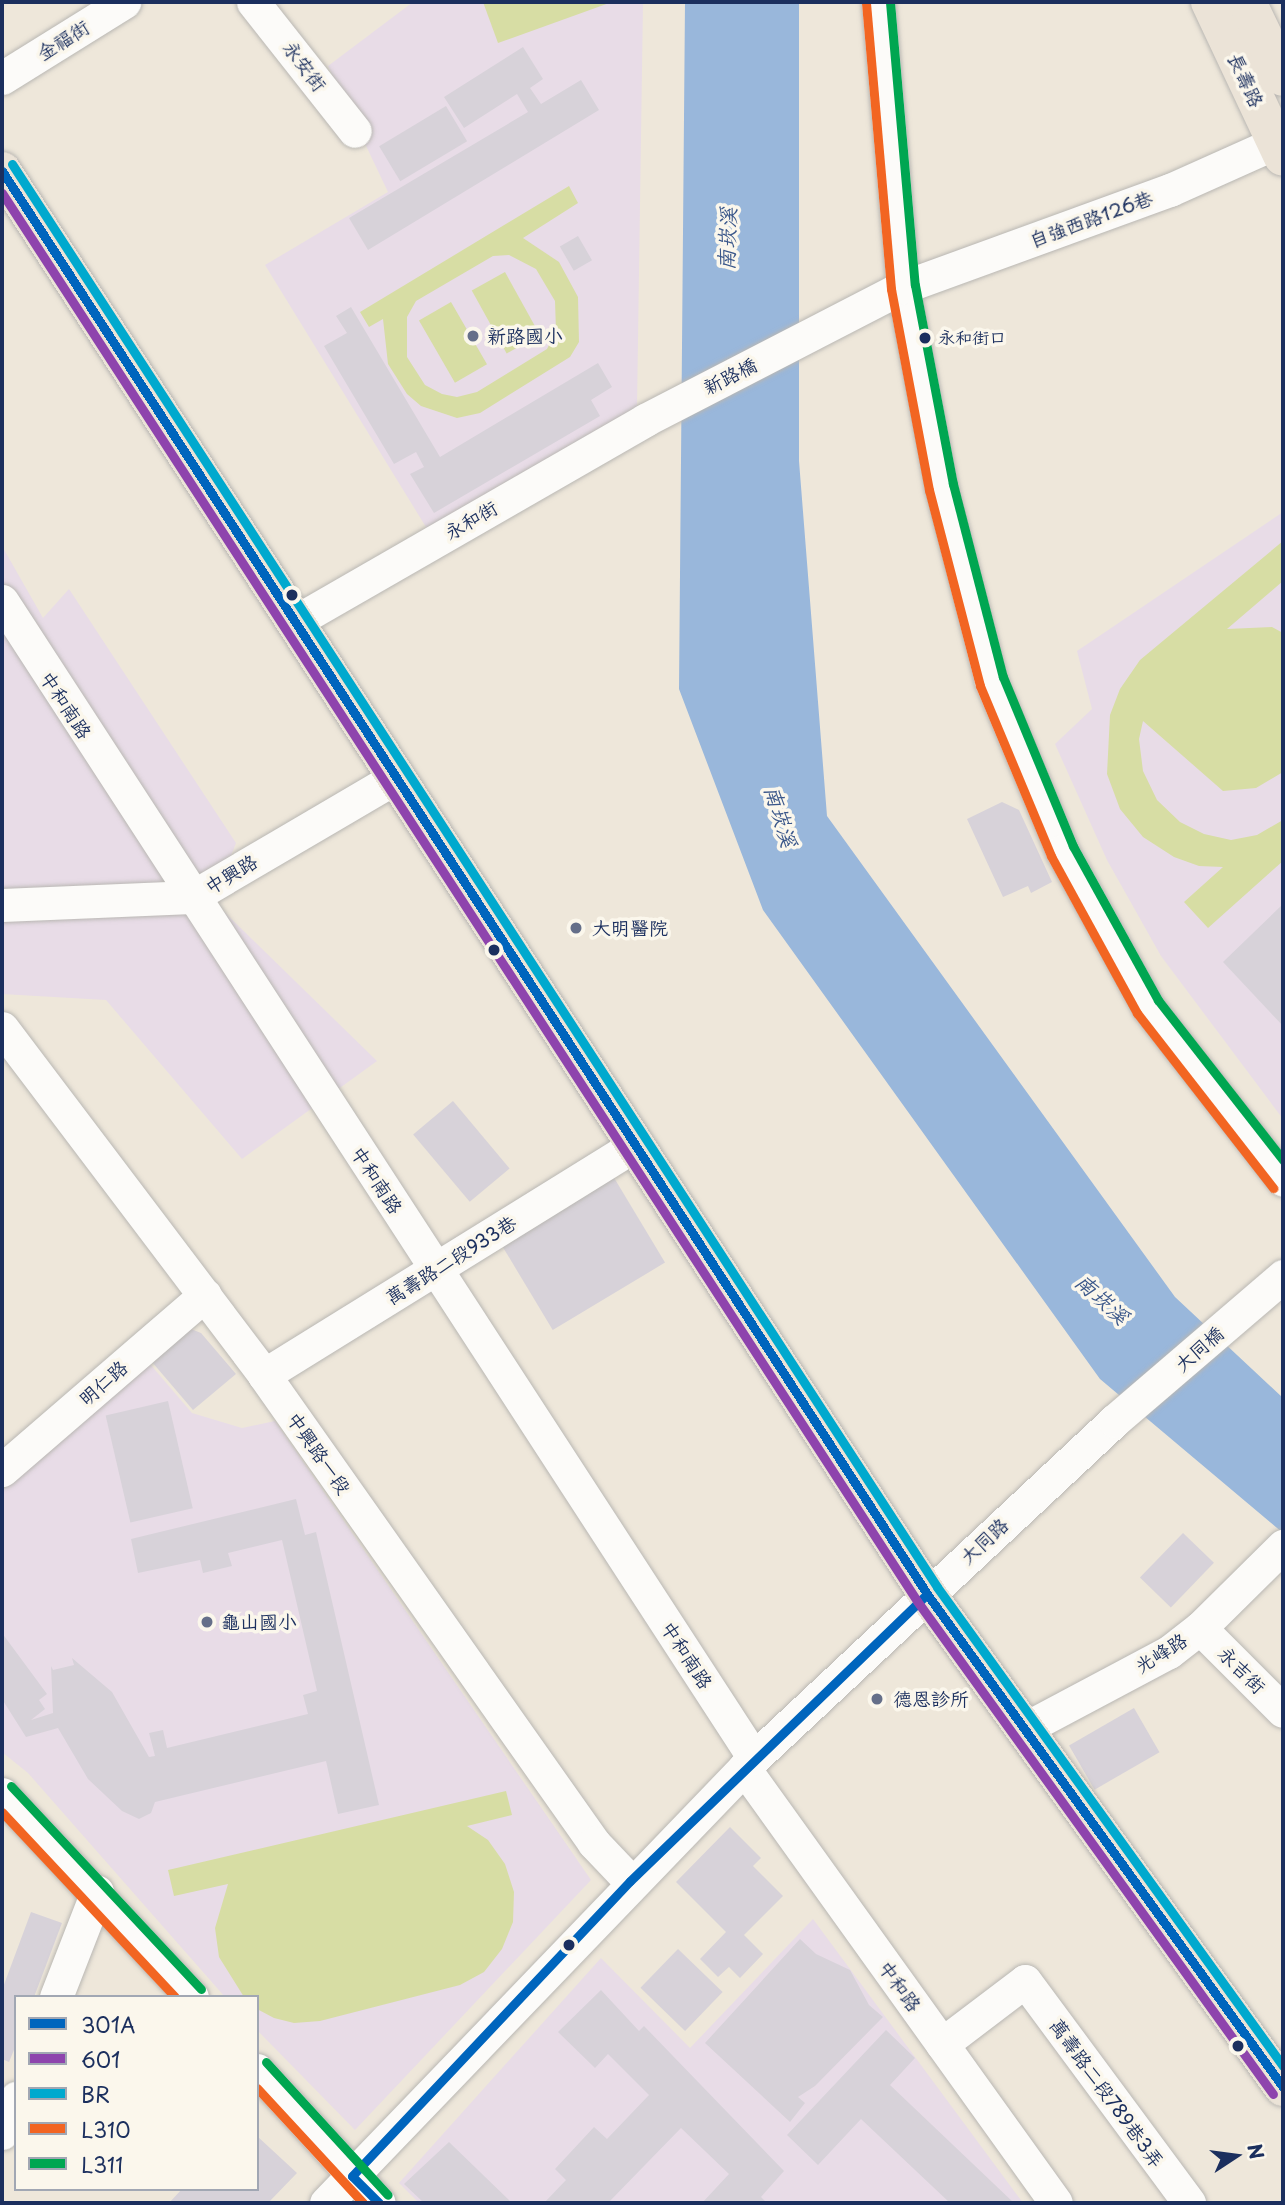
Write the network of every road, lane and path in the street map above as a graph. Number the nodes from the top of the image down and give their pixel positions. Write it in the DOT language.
graph roads {
  1 [pos="124,2"];
  2 [pos="253,2"];
  3 [pos="878,2"];
  4 [pos="1210,2"];
  5 [pos="1247,2"];
  6 [pos="1283,77"];
  7 [pos="2,78"];
  8 [pos="355,131"];
  9 [pos="1279,150"];
  10 [pos="2,171"];
  11 [pos="903,287"];
  12 [pos="645,420"];
  13 [pos="2,601"];
  14 [pos="296,621"];
  15 [pos="398,776"];
  16 [pos="192,897"];
  17 [pos="2,905"];
  18 [pos="2,1028"];
  19 [pos="637,1144"];
  20 [pos="1283,1180"];
  21 [pos="436,1270"];
  22 [pos="1283,1276"];
  23 [pos="205,1295"];
  24 [pos="264,1375"];
  25 [pos="1114,1421"];
  26 [pos="2,1470"];
  27 [pos="1282,1548"];
  28 [pos="926,1594"];
  29 [pos="1200,1628"];
  30 [pos="1283,1711"];
  31 [pos="1024,1729"];
  32 [pos="749,1763"];
  33 [pos="2,1794"];
  34 [pos="631,1881"];
  35 [pos="97,1892"];
  36 [pos="57,1995"];
  37 [pos="190,1995"];
  38 [pos="942,2044"];
  39 [pos="259,2072"];
  40 [pos="1283,2087"];
  41 [pos="14,2103"];
  42 [pos="2,2133"];
  43 [pos="352,2176"];
  44 [pos="326,2203"];
  45 [pos="379,2203"];
  46 [pos="1056,2203"];
  47 [pos="1189,2203"];
  1 -- 7 [label="street, 金福街"];
  2 -- 8 [label="street, 永安街"];
  3 -- 11 [label="street"];
  4 -- 9 [label="main road, 長壽路"];
  5 -- 6 [label="main road, 長壽路"];
  9 -- 11 [label="street, 自強西路126巷"];
  10 -- 14 [label="main road"];
  11 -- 12 [label="street, 新路橋"];
  11 -- 20 [label="street"];
  12 -- 14 [label="street, 永和街"];
  13 -- 16 [label="street, 中和南路"];
  14 -- 15 [label="main road"];
  15 -- 16 [label="street, 中興路"];
  15 -- 19 [label="main road"];
  16 -- 17 [label="street, 中興路"];
  16 -- 21 [label="street, 中和南路"];
  18 -- 23 [label="street, 中興路一段"];
  19 -- 21 [label="street, 萬壽路二段933巷"];
  19 -- 28 [label="main road"];
  21 -- 24 [label="street, 萬壽路二段933巷"];
  21 -- 32 [label="street, 中和南路"];
  22 -- 25 [label="street, 大同橋"];
  23 -- 24 [label="street, 中興路一段"];
  23 -- 26 [label="street, 明仁路"];
  24 -- 34 [label="street, 中興路一段"];
  25 -- 28 [label="street, 大同路"];
  27 -- 29 [label="street, 光峰路"];
  28 -- 31 [label="main road"];
  28 -- 32 [label="street, 大同路"];
  29 -- 30 [label="street, 永吉街"];
  29 -- 31 [label="street, 光峰路"];
  31 -- 40 [label="main road"];
  32 -- 34 [label="street, 大同路"];
  32 -- 38 [label="street, 中和路"];
  33 -- 35 [label="street"];
  34 -- 43 [label="street, 大同路"];
  35 -- 36 [label="street"];
  35 -- 37 [label="street"];
  38 -- 46 [label="street, 中和路"];
  38 -- 47 [label="street, 萬壽路二段789巷3弄"];
  39 -- 43 [label="street"];
  41 -- 42 [label="street"];
  43 -- 44 [label="street, 大同路"];
  43 -- 45 [label="street"];
}
